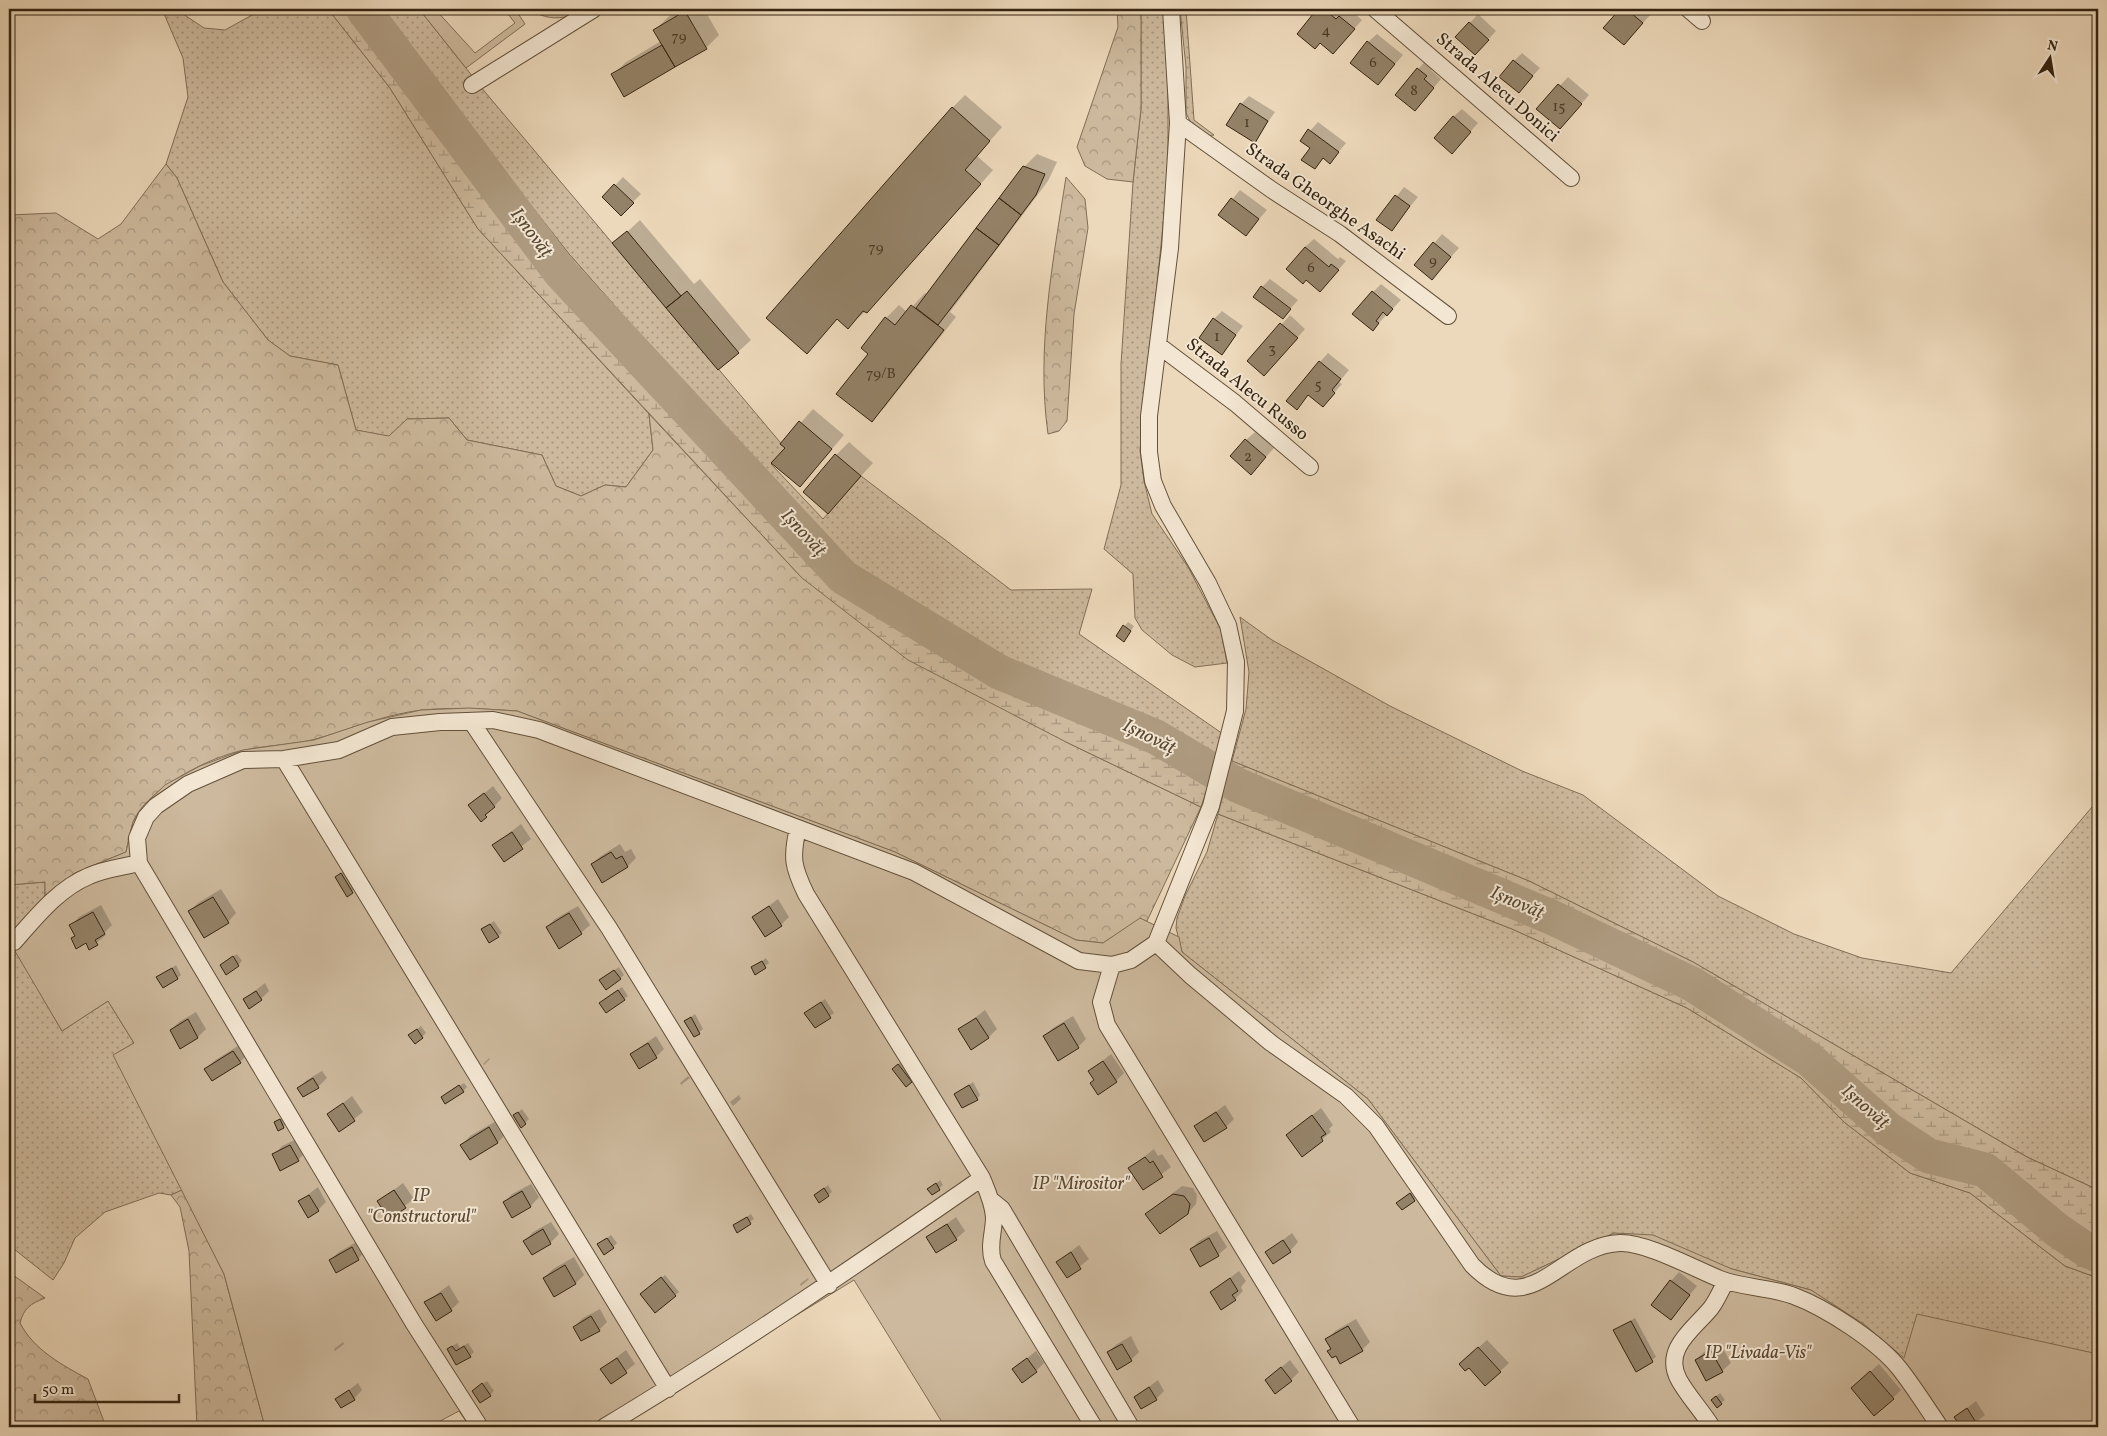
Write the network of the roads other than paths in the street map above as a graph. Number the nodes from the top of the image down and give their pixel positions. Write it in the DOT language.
graph roads {
  1 [pos="594,9"];
  2 [pos="1171,9"];
  3 [pos="1375,9"];
  4 [pos="1688,9"];
  5 [pos="1702,21"];
  6 [pos="472,85"];
  7 [pos="1178,123"];
  8 [pos="1571,178"];
  9 [pos="1448,316"];
  10 [pos="1158,345"];
  11 [pos="1310,467"];
  12 [pos="471,721"];
  13 [pos="284,759"];
  14 [pos="798,828"];
  15 [pos="139,863"];
  16 [pos="14,942"];
  17 [pos="1156,943"];
  18 [pos="1112,965"];
  19 [pos="982,1178"];
  20 [pos="991,1200"];
  21 [pos="1726,1281"];
  22 [pos="829,1285"];
  23 [pos="668,1389"];
  24 [pos="480,1427"];
  25 [pos="604,1427"];
  26 [pos="1094,1427"];
  27 [pos="1131,1427"];
  28 [pos="1352,1427"];
  29 [pos="1712,1427"];
  30 [pos="1940,1427"];
  1 -- 6 [label="street"];
  2 -- 7 [label="street"];
  3 -- 8 [label="street, Strada Alecu Donici"];
  4 -- 5 [label="street"];
  7 -- 9 [label="street, Strada Gheorghe Asachi"];
  7 -- 10 [label="street"];
  10 -- 11 [label="street, Strada Alecu Russo"];
  10 -- 17 [label="street"];
  12 -- 13 [label="street"];
  12 -- 14 [label="street"];
  12 -- 22 [label="street"];
  13 -- 15 [label="street"];
  13 -- 23 [label="street"];
  14 -- 18 [label="street"];
  14 -- 19 [label="street"];
  15 -- 16 [label="street"];
  15 -- 24 [label="street"];
  17 -- 18 [label="street"];
  17 -- 21 [label="street"];
  18 -- 28 [label="street"];
  19 -- 20 [label="street"];
  19 -- 22 [label="street"];
  20 -- 26 [label="street"];
  20 -- 27 [label="street"];
  21 -- 29 [label="street"];
  21 -- 30 [label="street"];
  22 -- 23 [label="street"];
  23 -- 25 [label="street"];
}
